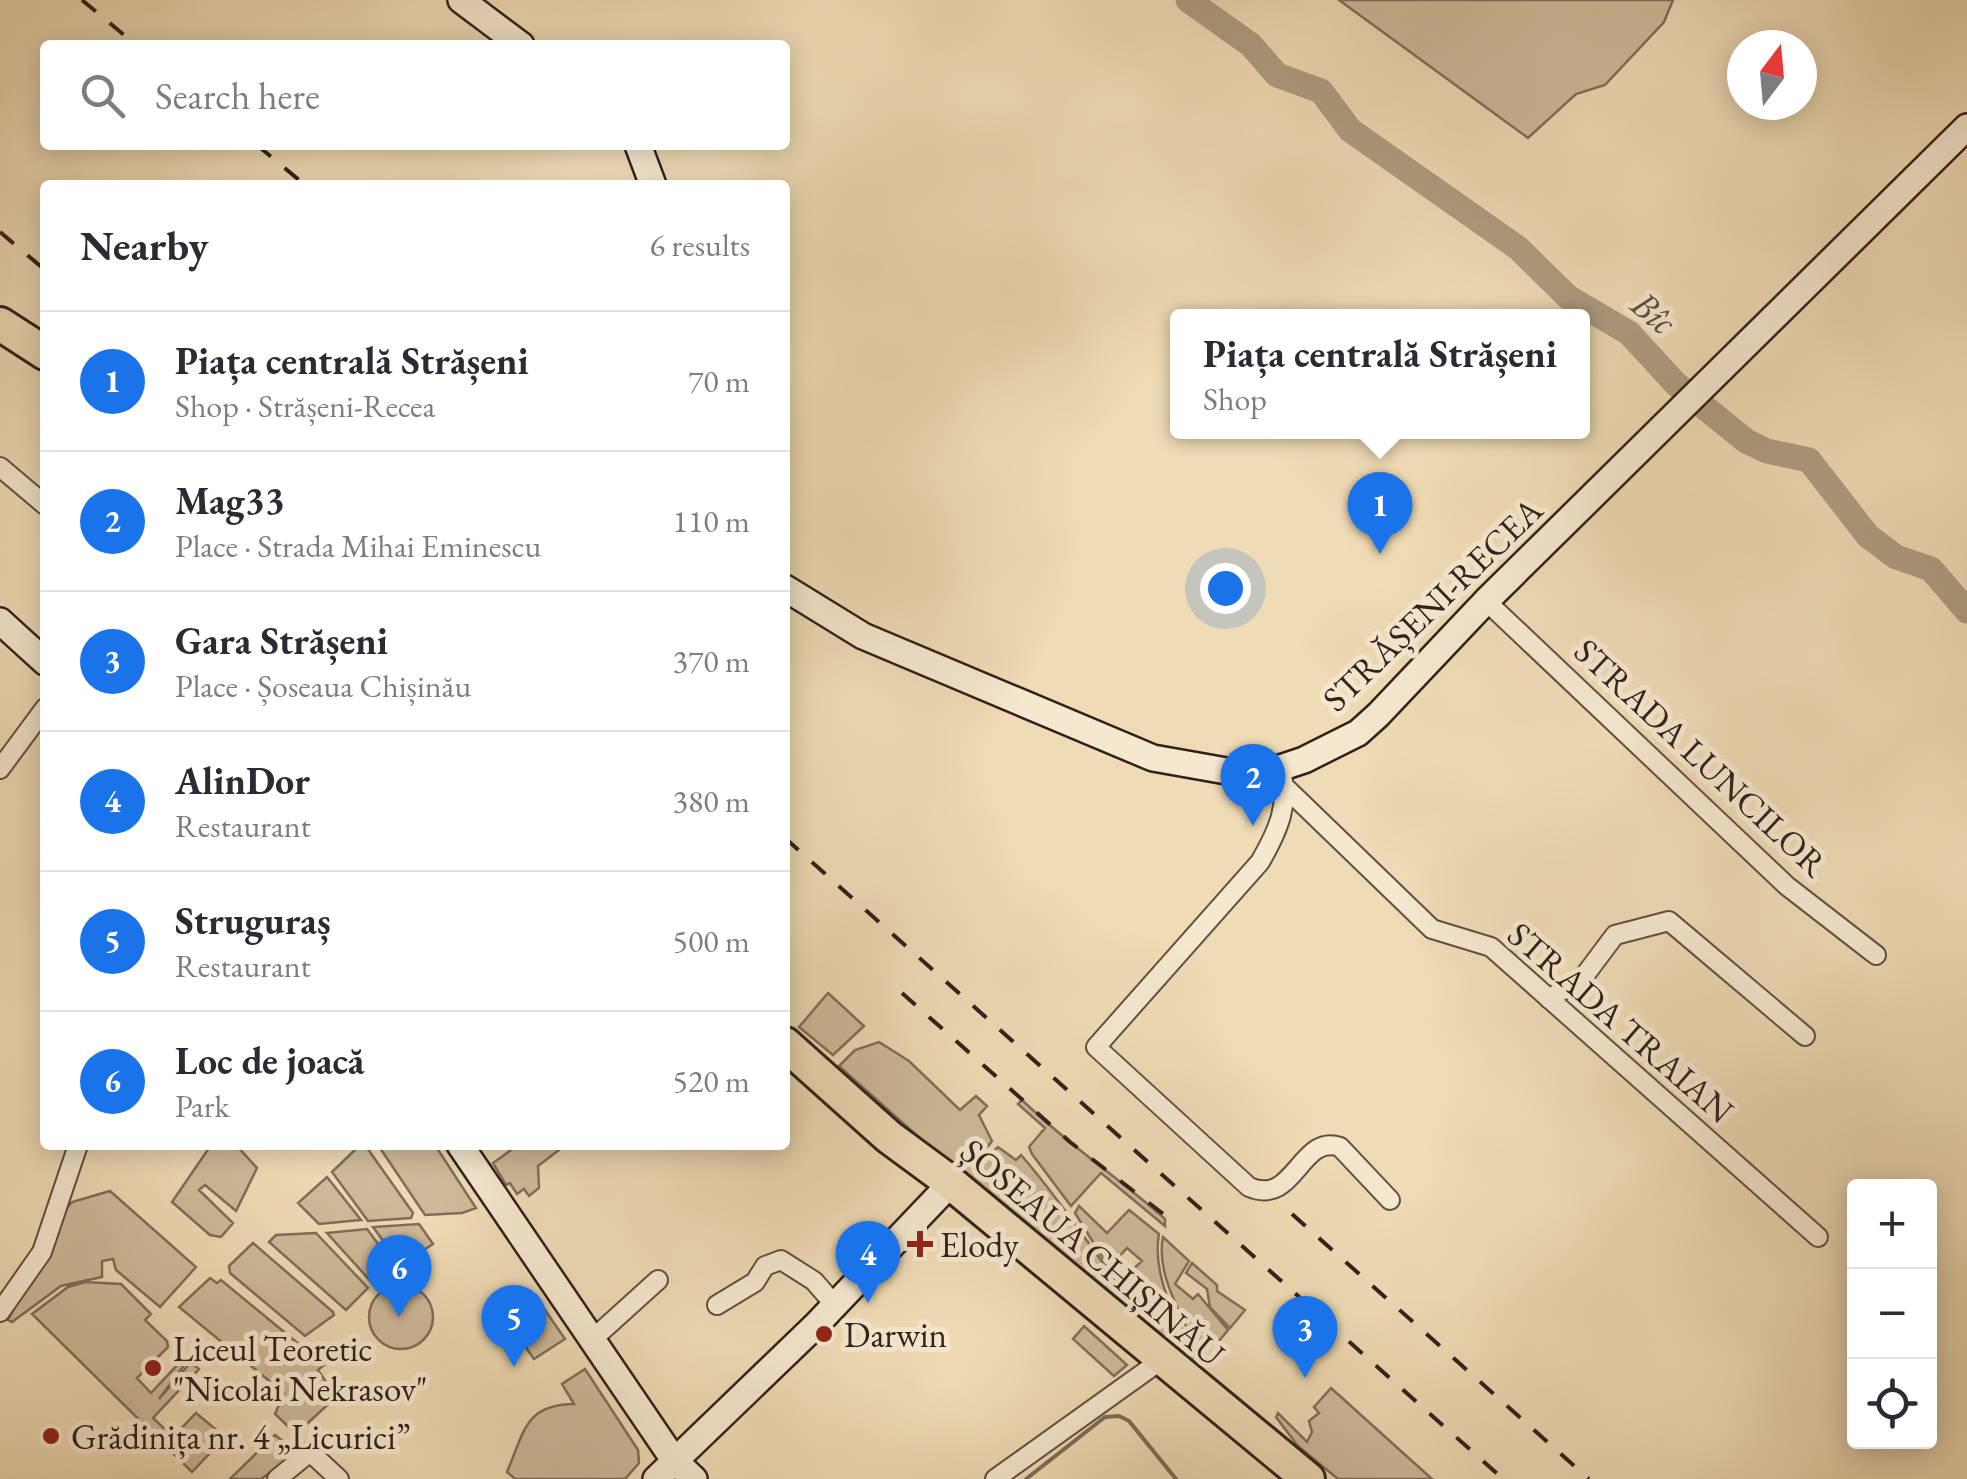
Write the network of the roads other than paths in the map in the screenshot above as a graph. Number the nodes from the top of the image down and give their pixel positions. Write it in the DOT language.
graph roads {
  1 [pos="461,0"];
  2 [pos="514,40"];
  3 [pos="1967,126"];
  4 [pos="640,150"];
  5 [pos="651,180"];
  6 [pos="0,304"];
  7 [pos="0,324"];
  8 [pos="40,329"];
  9 [pos="40,350"];
  10 [pos="0,468"];
  11 [pos="40,501"];
  12 [pos="790,591"];
  13 [pos="1486,601"];
  14 [pos="0,621"];
  15 [pos="40,657"];
  16 [pos="40,715"];
  17 [pos="0,769"];
  18 [pos="1283,779"];
  19 [pos="1876,955"];
  20 [pos="1549,998"];
  21 [pos="790,1033"];
  22 [pos="1804,1036"];
  23 [pos="790,1048"];
  24 [pos="77,1150"];
  25 [pos="464,1150"];
  26 [pos="949,1181"];
  27 [pos="1390,1200"];
  28 [pos="1818,1237"];
  29 [pos="658,1280"];
  30 [pos="834,1304"];
  31 [pos="717,1305"];
  32 [pos="0,1312"];
  33 [pos="594,1336"];
  34 [pos="1160,1361"];
  35 [pos="674,1460"];
  36 [pos="278,1479"];
  37 [pos="339,1479"];
  38 [pos="656,1479"];
  39 [pos="694,1479"];
  40 [pos="995,1479"];
  41 [pos="1308,1479"];
  1 -- 2 [label="main road"];
  3 -- 13 [label="main road, STRĂȘENI-RECEA"];
  4 -- 5 [label="main road"];
  6 -- 8 [label="highway"];
  7 -- 9 [label="highway"];
  10 -- 11 [label="street"];
  12 -- 18 [label="main road, STRĂȘENI-RECEA"];
  13 -- 18 [label="main road, STRĂȘENI-RECEA"];
  13 -- 19 [label="street, STRADA LUNCILOR"];
  14 -- 15 [label="main road"];
  16 -- 17 [label="street"];
  18 -- 20 [label="street, STRADA TRAIAN"];
  18 -- 27 [label="street"];
  20 -- 22 [label="street"];
  20 -- 28 [label="street, STRADA TRAIAN"];
  21 -- 26 [label="highway"];
  23 -- 26 [label="highway, ȘOSEAUA CHIȘINĂU"];
  24 -- 32 [label="street"];
  25 -- 33 [label="main road"];
  26 -- 30 [label="main road"];
  26 -- 34 [label="highway, ȘOSEAUA CHIȘINĂU"];
  29 -- 33 [label="street"];
  30 -- 31 [label="street"];
  30 -- 35 [label="main road"];
  33 -- 35 [label="main road"];
  34 -- 40 [label="street"];
  34 -- 41 [label="highway, ȘOSEAUA CHIȘINĂU"];
  35 -- 38 [label="main road"];
  35 -- 39 [label="main road"];
  36 -- 37 [label="street"];
}
